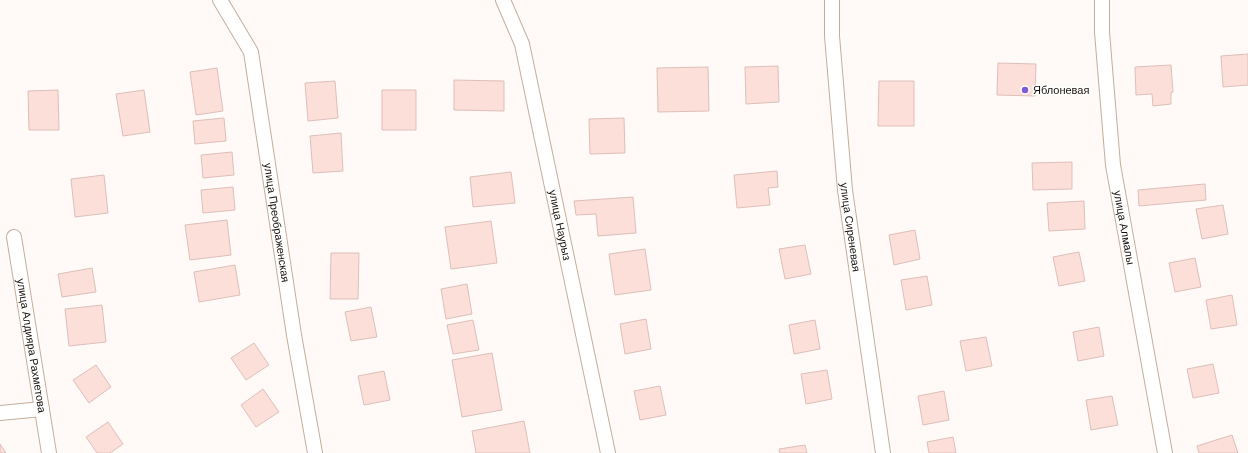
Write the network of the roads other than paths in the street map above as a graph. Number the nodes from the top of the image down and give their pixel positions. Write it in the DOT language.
graph roads {
  1 [pos="220,0"];
  2 [pos="503,0"];
  3 [pos="832,0"];
  4 [pos="1102,0"];
  5 [pos="14,237"];
  6 [pos="42,409"];
  7 [pos="0,413"];
  8 [pos="49,453"];
  9 [pos="315,453"];
  10 [pos="608,453"];
  11 [pos="883,453"];
  12 [pos="1165,453"];
  1 -- 9 [label="street, улица Преображенская"];
  2 -- 10 [label="street, улица Наурыз"];
  3 -- 11 [label="street, улица Сиреневая"];
  4 -- 12 [label="street, улица Алмалы"];
  5 -- 6 [label="street, улица Алдияра Рахметова"];
  6 -- 7 [label="street"];
  6 -- 8 [label="street, улица Алдияра Рахметова"];
}
